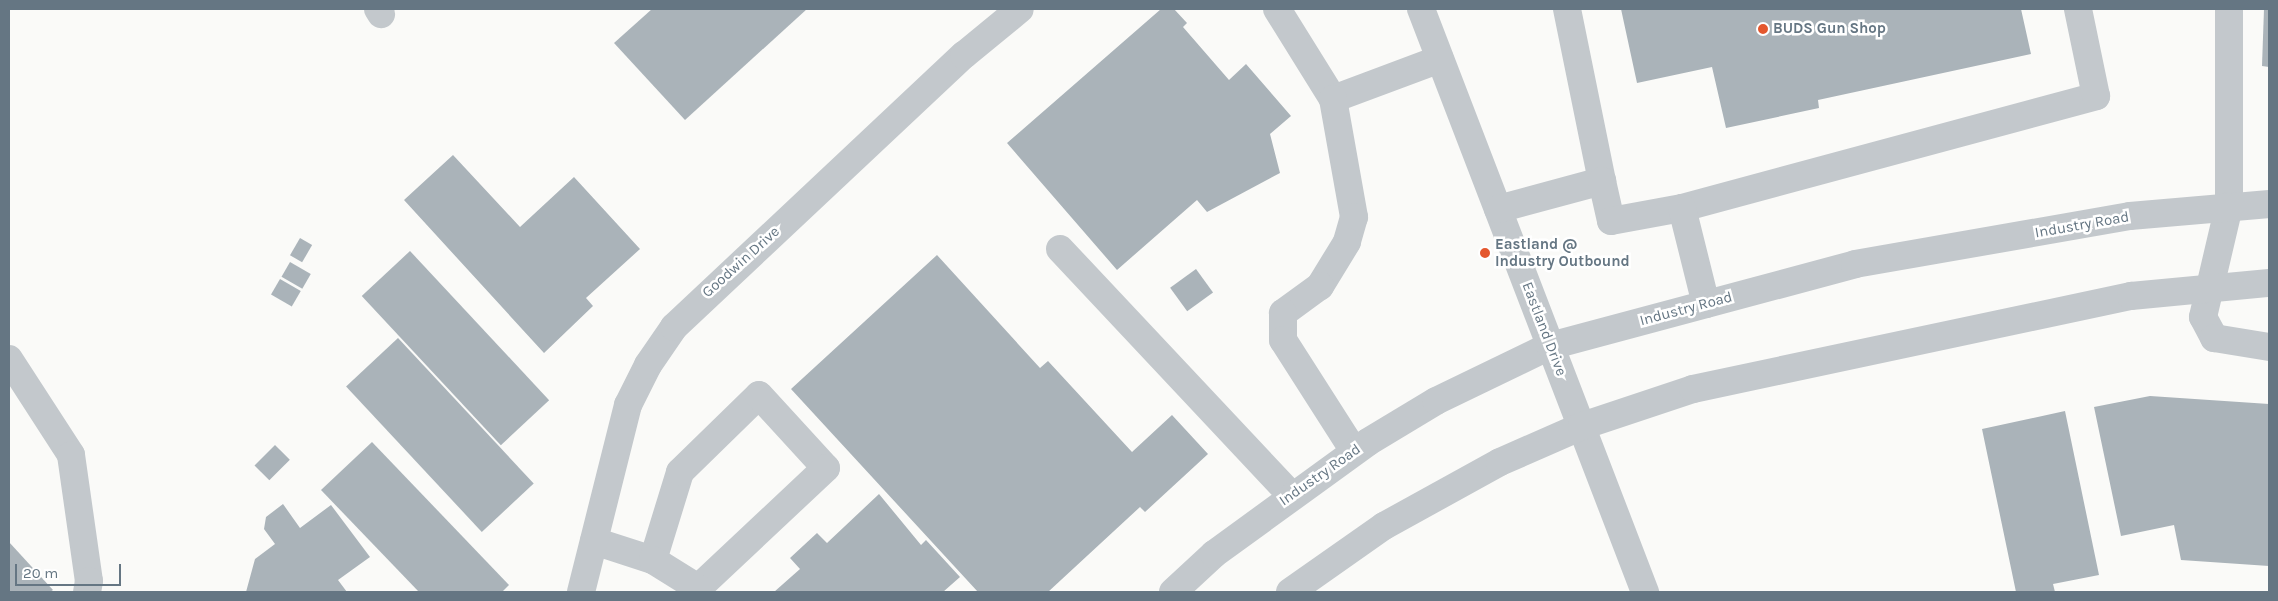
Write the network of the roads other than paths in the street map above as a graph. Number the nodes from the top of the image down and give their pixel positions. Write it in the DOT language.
graph roads {
  1 [pos="1020,9"];
  2 [pos="1277,9"];
  3 [pos="1421,9"];
  4 [pos="1567,9"];
  5 [pos="2078,9"];
  6 [pos="2229,9"];
  7 [pos="1440,59"];
  8 [pos="1333,99"];
  9 [pos="1602,181"];
  10 [pos="2269,204"];
  11 [pos="2229,206"];
  12 [pos="1682,208"];
  13 [pos="1498,209"];
  14 [pos="1060,249"];
  15 [pos="2269,283"];
  16 [pos="2209,288"];
  17 [pos="1706,304"];
  18 [pos="1550,346"];
  19 [pos="2269,347"];
  20 [pos="9,359"];
  21 [pos="1582,426"];
  22 [pos="1354,451"];
  23 [pos="1292,495"];
  24 [pos="594,541"];
  25 [pos="653,560"];
  26 [pos="696,590"];
  27 [pos="87,592"];
  28 [pos="581,592"];
  29 [pos="1173,592"];
  30 [pos="1290,592"];
  31 [pos="1645,592"];
  1 -- 24 [label="street, Goodwin Drive"];
  2 -- 8 [label="street"];
  3 -- 7 [label="street, Eastland Drive"];
  4 -- 9 [label="street"];
  5 -- 12 [label="street"];
  6 -- 11 [label="street"];
  7 -- 8 [label="street"];
  7 -- 13 [label="street, Eastland Drive"];
  8 -- 22 [label="street"];
  9 -- 12 [label="street"];
  9 -- 13 [label="street"];
  10 -- 11 [label="street, Industry Road"];
  11 -- 16 [label="street"];
  11 -- 17 [label="street, Industry Road"];
  12 -- 17 [label="street"];
  13 -- 18 [label="street, Eastland Drive"];
  14 -- 23 [label="street"];
  15 -- 16 [label="street"];
  16 -- 19 [label="street"];
  16 -- 21 [label="street"];
  17 -- 18 [label="street, Industry Road"];
  18 -- 21 [label="street, Eastland Drive"];
  18 -- 22 [label="street, Industry Road"];
  20 -- 27 [label="street"];
  21 -- 30 [label="street"];
  21 -- 31 [label="street, Eastland Drive"];
  22 -- 23 [label="street, Industry Road"];
  23 -- 29 [label="street, Industry Road"];
  24 -- 25 [label="street"];
  24 -- 28 [label="street, Goodwin Drive"];
  25 -- 26 [label="street"];
  25 -- 26 [label="street"];
}
